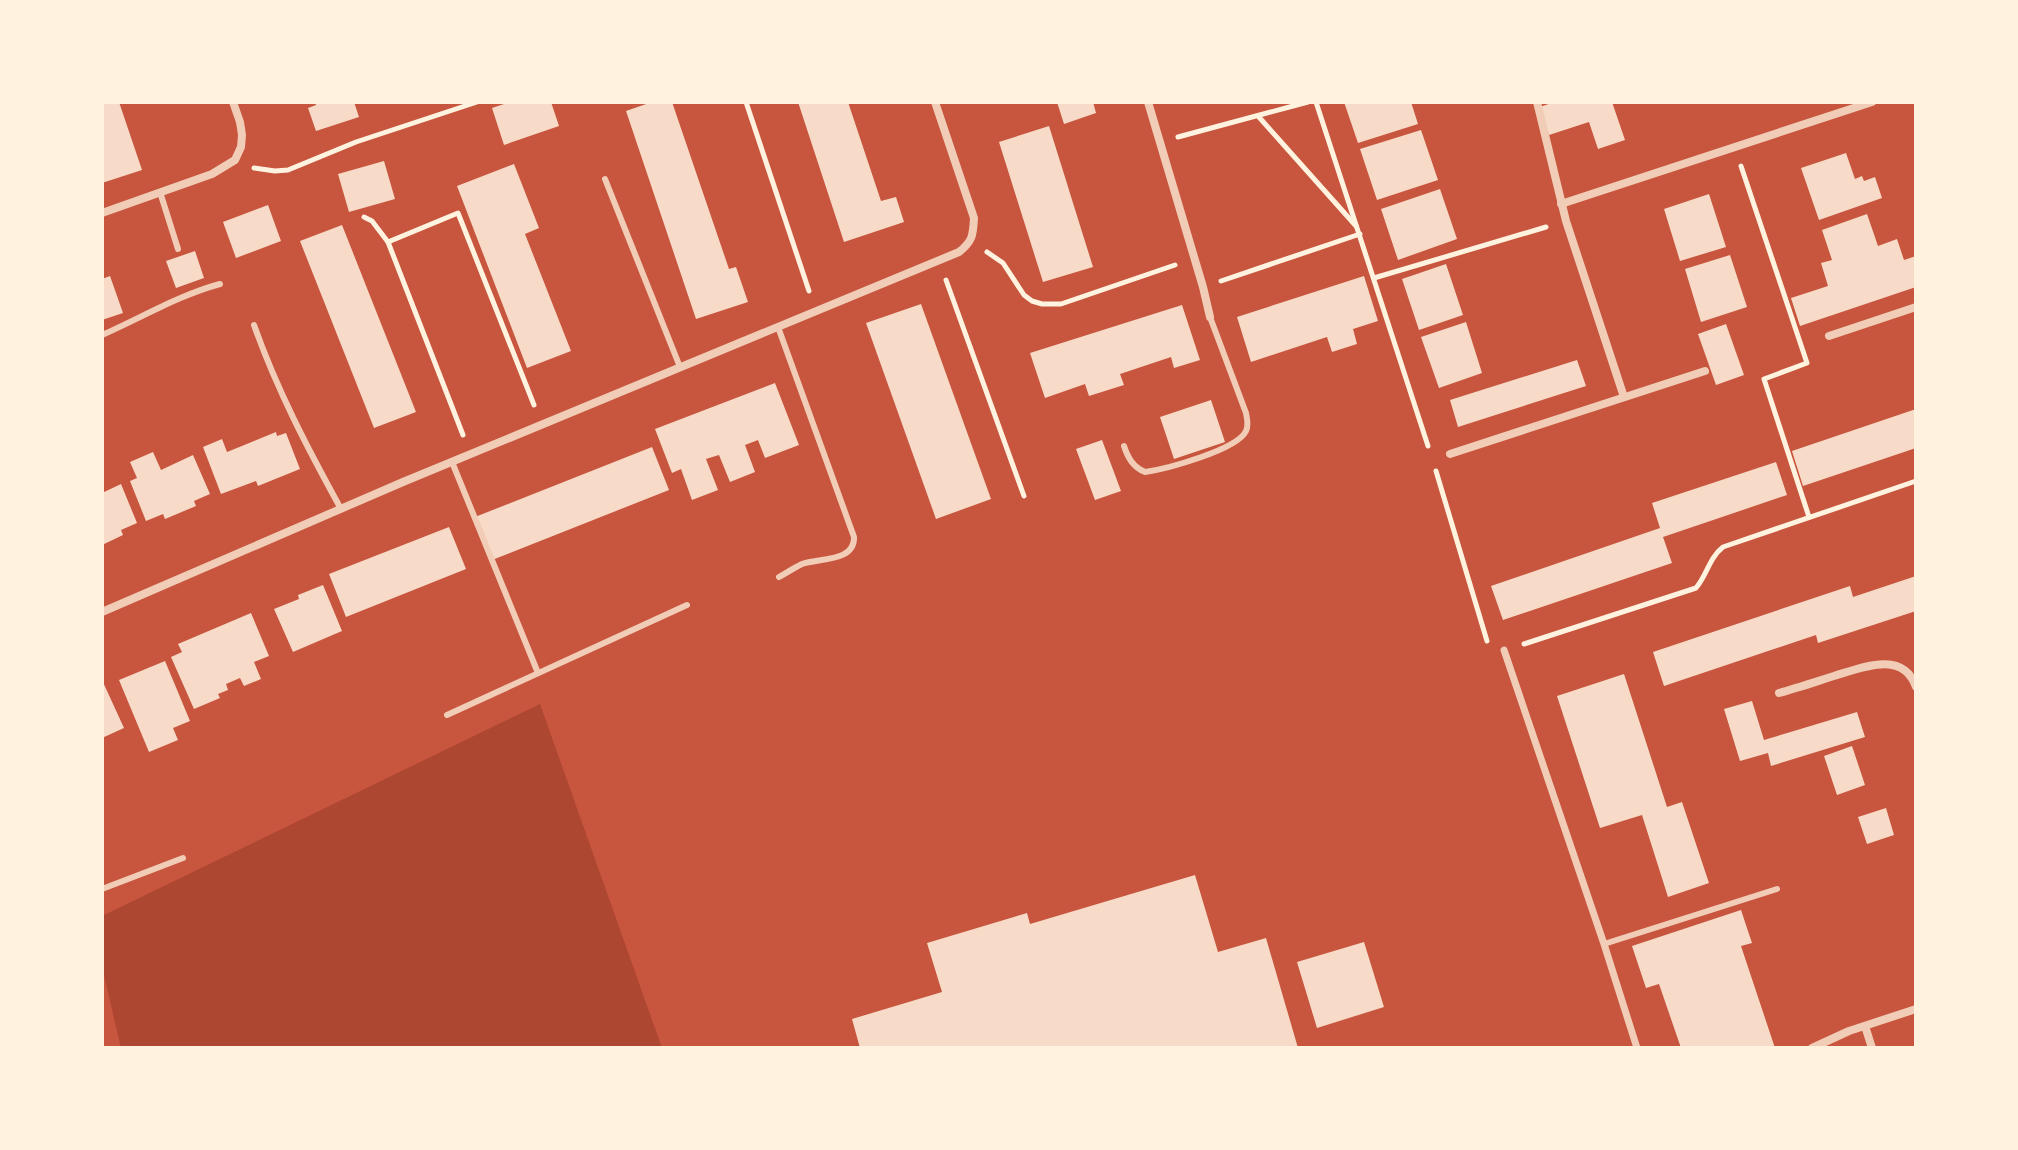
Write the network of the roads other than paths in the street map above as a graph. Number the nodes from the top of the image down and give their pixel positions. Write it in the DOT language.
graph roads {
  1 [pos="233,102"];
  2 [pos="935,102"];
  3 [pos="1148,102"];
  4 [pos="1537,102"];
  5 [pos="1872,102"];
  6 [pos="605,179"];
  7 [pos="160,192"];
  8 [pos="1561,204"];
  9 [pos="102,213"];
  10 [pos="178,249"];
  11 [pos="220,284"];
  12 [pos="1916,307"];
  13 [pos="1210,317"];
  14 [pos="254,325"];
  15 [pos="778,327"];
  16 [pos="102,335"];
  17 [pos="1829,336"];
  18 [pos="680,367"];
  19 [pos="1705,371"];
  20 [pos="1624,397"];
  21 [pos="1124,446"];
  22 [pos="1450,454"];
  23 [pos="452,462"];
  24 [pos="341,509"];
  25 [pos="779,577"];
  26 [pos="687,605"];
  27 [pos="102,612"];
  28 [pos="1504,650"];
  29 [pos="538,673"];
  30 [pos="1916,687"];
  31 [pos="1779,693"];
  32 [pos="447,715"];
  33 [pos="183,858"];
  34 [pos="102,889"];
  35 [pos="1777,889"];
  36 [pos="1604,944"];
  37 [pos="1916,1009"];
  38 [pos="1865,1026"];
  39 [pos="1637,1048"];
  40 [pos="1812,1048"];
  41 [pos="1872,1048"];
  1 -- 7 [label="street"];
  2 -- 15 [label="street"];
  3 -- 13 [label="street"];
  4 -- 8 [label="street"];
  5 -- 8 [label="street"];
  6 -- 18 [label="lane"];
  7 -- 9 [label="street"];
  7 -- 10 [label="lane"];
  8 -- 20 [label="street"];
  11 -- 16 [label="lane"];
  12 -- 17 [label="street"];
  13 -- 21 [label="lane"];
  14 -- 24 [label="lane"];
  15 -- 18 [label="street"];
  15 -- 25 [label="lane"];
  18 -- 23 [label="street"];
  19 -- 20 [label="street"];
  20 -- 22 [label="street"];
  23 -- 24 [label="street"];
  23 -- 29 [label="lane"];
  24 -- 27 [label="street"];
  26 -- 29 [label="lane"];
  28 -- 36 [label="street"];
  29 -- 32 [label="lane"];
  30 -- 31 [label="street"];
  33 -- 34 [label="lane"];
  35 -- 36 [label="lane"];
  36 -- 39 [label="street"];
  37 -- 38 [label="street"];
  38 -- 40 [label="street"];
  38 -- 41 [label="street"];
}
